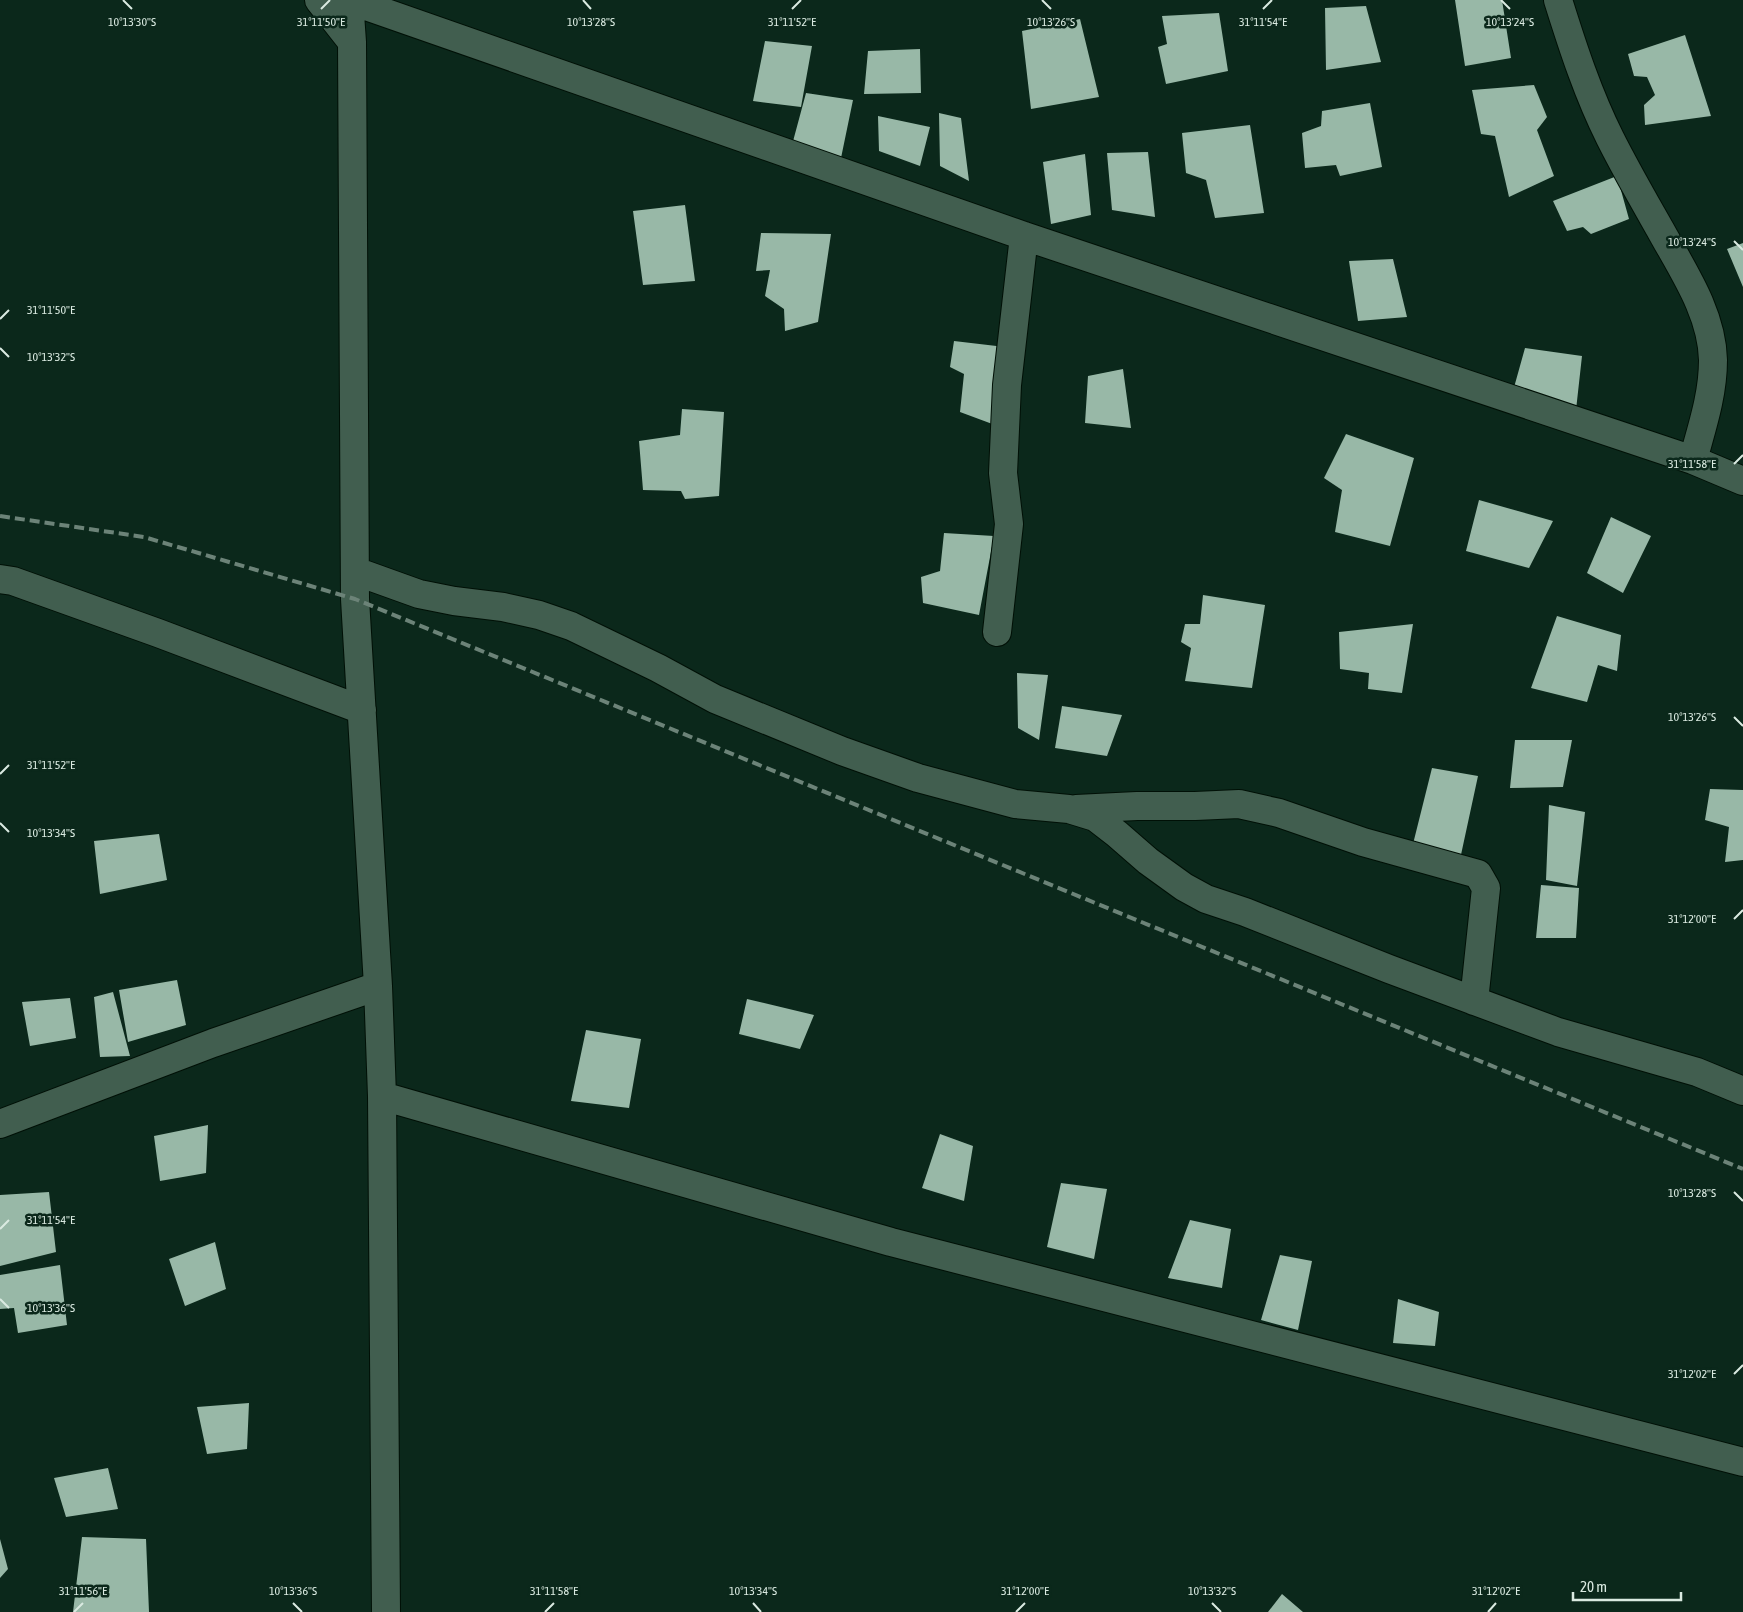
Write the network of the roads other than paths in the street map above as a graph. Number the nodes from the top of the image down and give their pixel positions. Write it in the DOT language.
graph roads {
  1 [pos="319,0"];
  2 [pos="349,0"];
  3 [pos="1558,0"];
  4 [pos="352,42"];
  5 [pos="1024,236"];
  6 [pos="1693,460"];
  7 [pos="1743,481"];
  8 [pos="355,572"];
  9 [pos="0,579"];
  10 [pos="997,632"];
  11 [pos="362,710"];
  12 [pos="1069,809"];
  13 [pos="378,986"];
  14 [pos="1474,1001"];
  15 [pos="1743,1091"];
  16 [pos="382,1096"];
  17 [pos="0,1124"];
  18 [pos="1743,1462"];
  19 [pos="386,1612"];
  1 -- 4 [label="street"];
  2 -- 4 [label="street"];
  2 -- 5 [label="street"];
  3 -- 6 [label="street"];
  4 -- 8 [label="street"];
  5 -- 6 [label="street"];
  5 -- 10 [label="street"];
  6 -- 7 [label="street"];
  8 -- 11 [label="street"];
  8 -- 12 [label="street"];
  9 -- 11 [label="street"];
  11 -- 13 [label="street"];
  12 -- 14 [label="street"];
  12 -- 14 [label="street"];
  13 -- 16 [label="street"];
  13 -- 17 [label="street"];
  14 -- 15 [label="street"];
  16 -- 18 [label="street"];
  16 -- 19 [label="street"];
}
